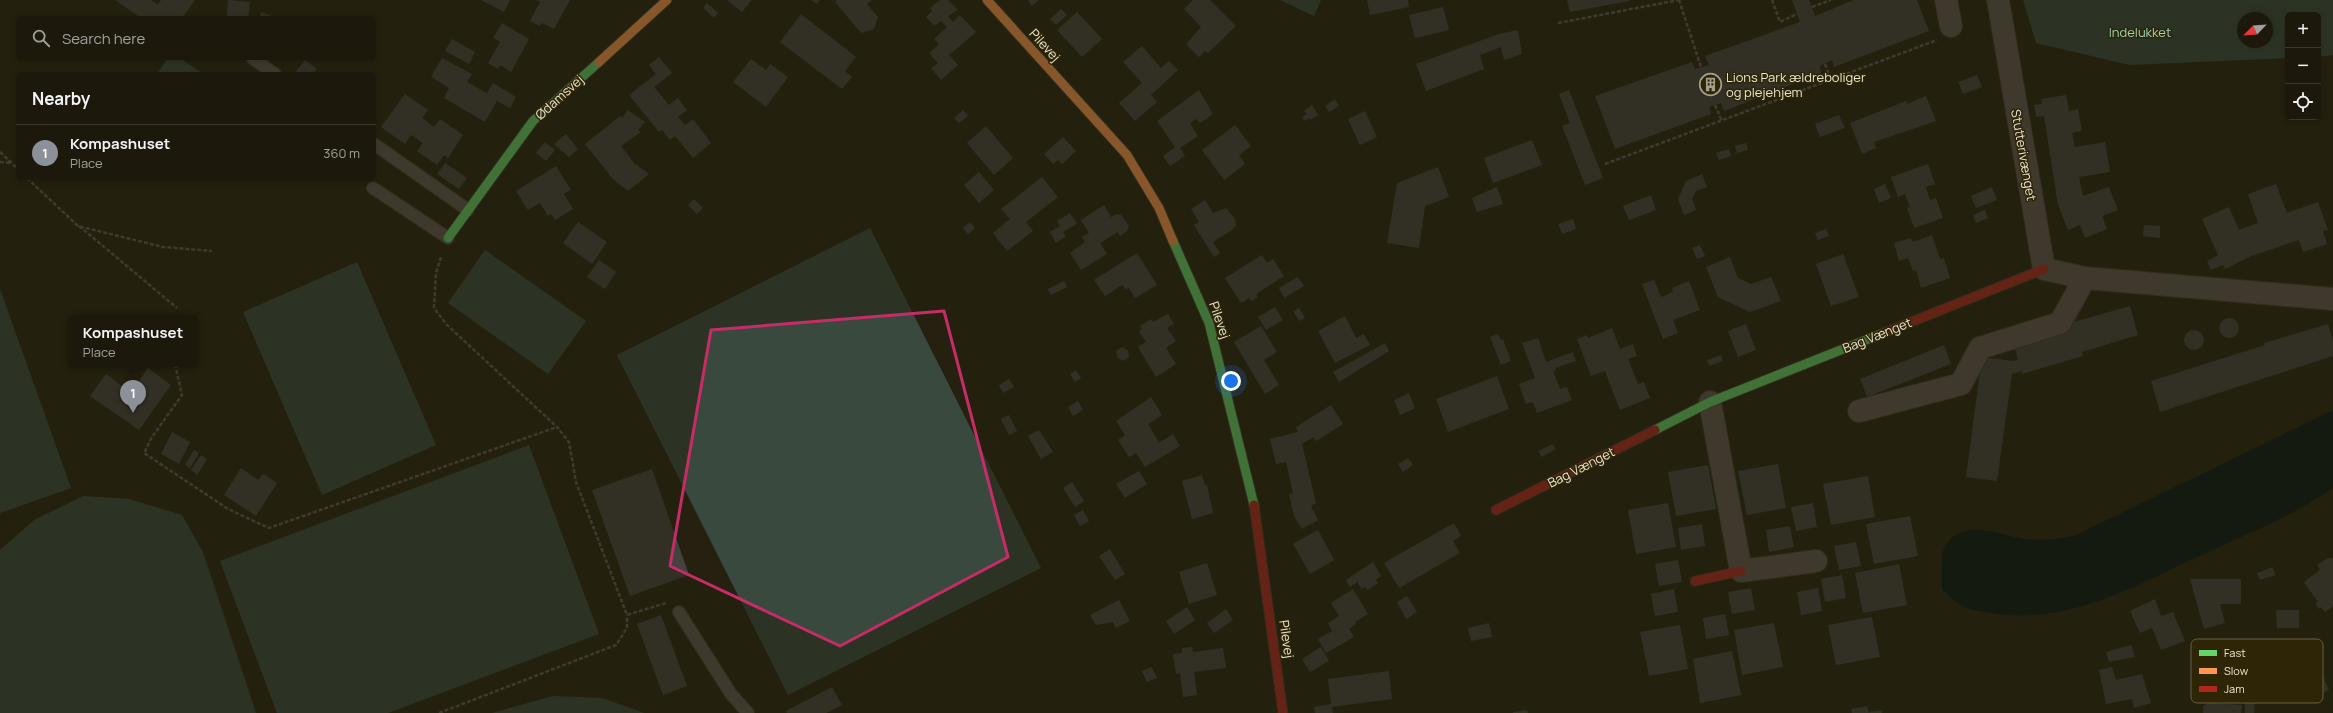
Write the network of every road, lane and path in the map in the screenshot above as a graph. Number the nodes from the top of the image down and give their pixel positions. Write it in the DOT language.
graph roads {
  1 [pos="667,0"];
  2 [pos="987,0"];
  3 [pos="1679,0"];
  4 [pos="1772,0"];
  5 [pos="1831,0"];
  6 [pos="1946,0"];
  7 [pos="1998,0"];
  8 [pos="1812,7"];
  9 [pos="1797,14"];
  10 [pos="1558,22"];
  11 [pos="1951,26"];
  12 [pos="255,60"];
  13 [pos="1824,64"];
  14 [pos="1701,67"];
  15 [pos="272,72"];
  16 [pos="1831,80"];
  17 [pos="1715,105"];
  18 [pos="1722,121"];
  19 [pos="376,145"];
  20 [pos="0,152"];
  21 [pos="0,162"];
  22 [pos="11,162"];
  23 [pos="1605,164"];
  24 [pos="16,167"];
  25 [pos="30,180"];
  26 [pos="373,188"];
  27 [pos="468,210"];
  28 [pos="78,226"];
  29 [pos="448,238"];
  30 [pos="212,251"];
  31 [pos="2044,269"];
  32 [pos="2085,278"];
  33 [pos="2333,299"];
  34 [pos="177,308"];
  35 [pos="176,367"];
  36 [pos="1710,402"];
  37 [pos="1859,411"];
  38 [pos="557,427"];
  39 [pos="1496,510"];
  40 [pos="1816,561"];
  41 [pos="1741,571"];
  42 [pos="1695,581"];
  43 [pos="679,612"];
  44 [pos="627,615"];
  45 [pos="439,713"];
  46 [pos="748,713"];
  47 [pos="1283,713"];
  1 -- 27 [label="street, Ødamsvej"];
  2 -- 47 [label="street, Pilevej"];
  3 -- 10 [label="path"];
  3 -- 14 [label="path"];
  4 -- 9 [label="path"];
  5 -- 8 [label="path"];
  6 -- 11 [label="street"];
  7 -- 31 [label="street, Stutterivænget"];
  11 -- 16 [label="path"];
  12 -- 15 [label="lane"];
  13 -- 16 [label="path"];
  16 -- 18 [label="path"];
  17 -- 18 [label="path"];
  18 -- 23 [label="path"];
  19 -- 27 [label="lane"];
  20 -- 22 [label="path"];
  21 -- 22 [label="path"];
  22 -- 24 [label="path"];
  25 -- 28 [label="path"];
  26 -- 29 [label="lane"];
  27 -- 29 [label="street, Ødamsvej"];
  28 -- 30 [label="path"];
  28 -- 34 [label="path"];
  29 -- 38 [label="path"];
  31 -- 32 [label="street"];
  31 -- 36 [label="street, Bag Vænget"];
  32 -- 33 [label="street"];
  32 -- 37 [label="street"];
  35 -- 38 [label="path"];
  36 -- 39 [label="street, Bag Vænget"];
  36 -- 41 [label="street"];
  38 -- 44 [label="path"];
  40 -- 41 [label="street"];
  41 -- 42 [label="street"];
  43 -- 44 [label="path"];
  43 -- 46 [label="lane"];
  44 -- 45 [label="path"];
}
